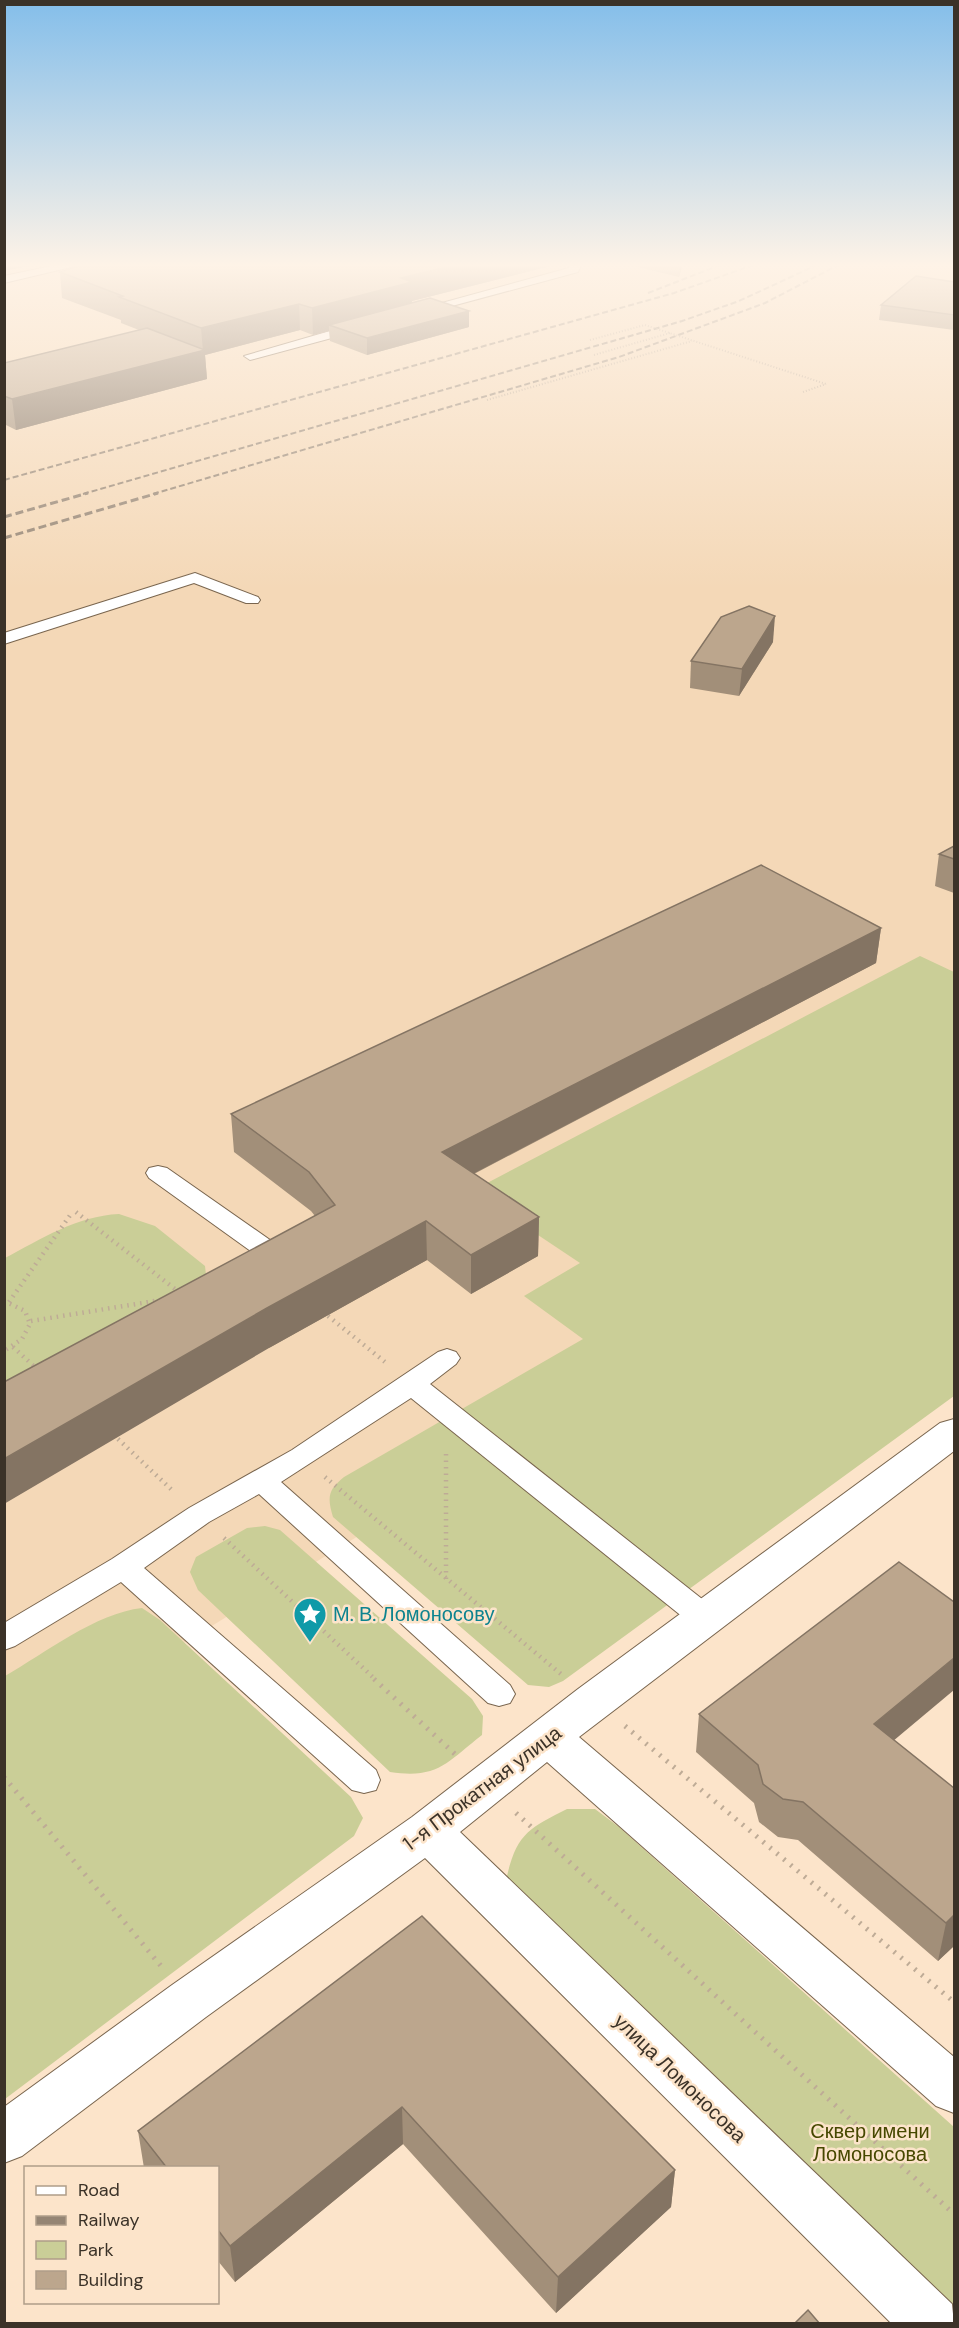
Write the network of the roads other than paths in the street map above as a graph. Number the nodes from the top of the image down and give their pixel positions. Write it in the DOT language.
graph roads {
  1 [pos="252,600"];
  2 [pos="4,639"];
  3 [pos="158,1173"];
  4 [pos="231,1271"];
  5 [pos="447,1358"];
  6 [pos="412,1384"];
  7 [pos="954,1432"];
  8 [pos="262,1481"];
  9 [pos="123,1567"];
  10 [pos="705,1618"];
  11 [pos="4,1638"];
  12 [pos="499,1694"];
  13 [pos="550,1738"];
  14 [pos="364,1780"];
  15 [pos="428,1831"];
  16 [pos="954,2089"];
  17 [pos="4,2138"];
  18 [pos="932,2324"];
  1 -- 2 [label="lane"];
  3 -- 4 [label="lane"];
  5 -- 6 [label="lane"];
  6 -- 8 [label="lane"];
  6 -- 10 [label="lane"];
  7 -- 10 [label="street, 1-я Прокатная улица"];
  8 -- 9 [label="lane"];
  8 -- 12 [label="lane"];
  9 -- 11 [label="lane"];
  9 -- 14 [label="lane"];
  10 -- 13 [label="street, 1-я Прокатная улица"];
  13 -- 15 [label="street, 1-я Прокатная улица"];
  13 -- 16 [label="street"];
  15 -- 17 [label="street, 1-я Прокатная улица"];
  15 -- 18 [label="street, улица Ломоносова"];
}
